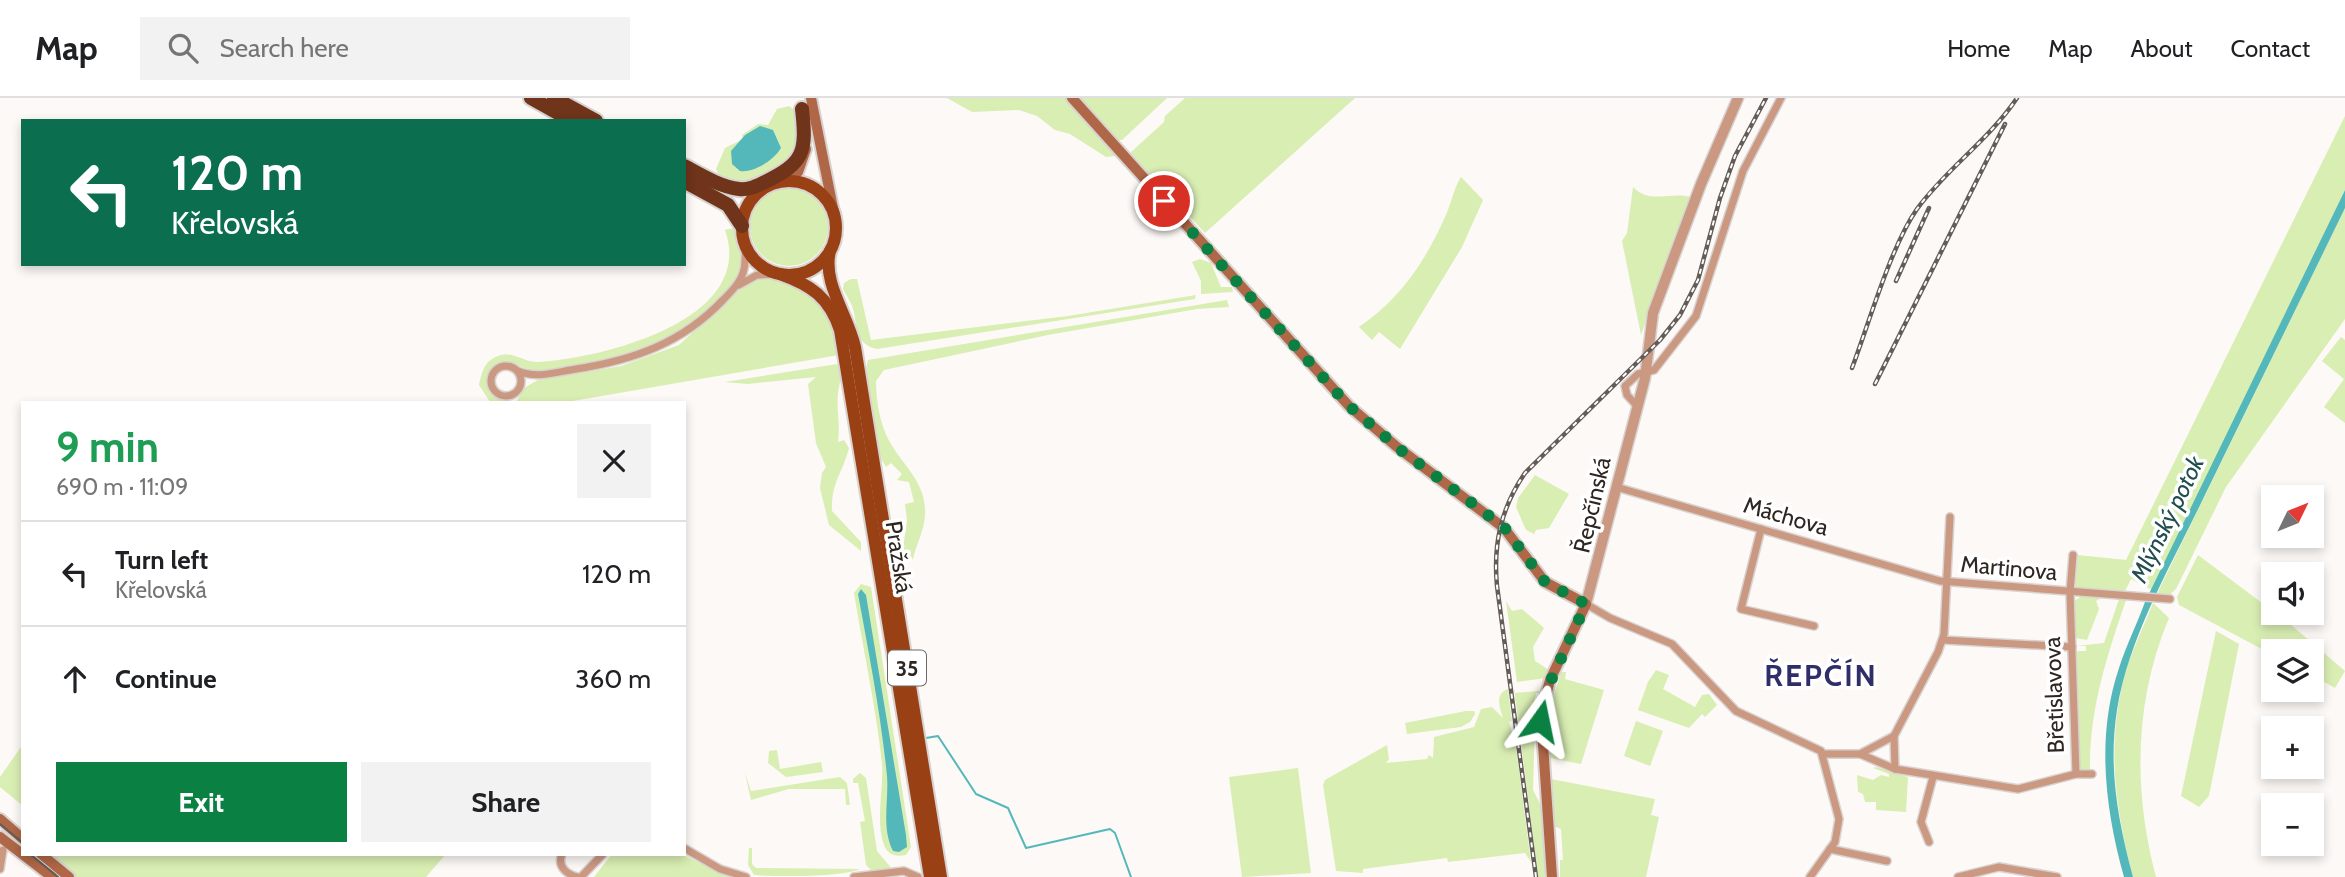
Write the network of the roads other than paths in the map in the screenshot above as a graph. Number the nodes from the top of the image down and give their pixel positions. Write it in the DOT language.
graph roads {
  1 [pos="531,98"];
  2 [pos="554,98"];
  3 [pos="1072,98"];
  4 [pos="1738,98"];
  5 [pos="1781,98"];
  6 [pos="804,102"];
  7 [pos="568,119"];
  8 [pos="592,119"];
  9 [pos="686,167"];
  10 [pos="709,178"];
  11 [pos="686,182"];
  12 [pos="782,182"];
  13 [pos="762,190"];
  14 [pos="835,218"];
  15 [pos="742,226"];
  16 [pos="745,242"];
  17 [pos="830,251"];
  18 [pos="780,274"];
  19 [pos="733,289"];
  20 [pos="518,371"];
  21 [pos="1646,373"];
  22 [pos="534,376"];
  23 [pos="518,390"];
  24 [pos="501,395"];
  25 [pos="509,401"];
  26 [pos="511,401"];
  27 [pos="1637,406"];
  28 [pos="1618,488"];
  29 [pos="1950,517"];
  30 [pos="1761,529"];
  31 [pos="2073,555"];
  32 [pos="1945,582"];
  33 [pos="2070,592"];
  34 [pos="2167,600"];
  35 [pos="1586,604"];
  36 [pos="1814,626"];
  37 [pos="1943,640"];
  38 [pos="2072,647"];
  39 [pos="1894,736"];
  40 [pos="1823,754"];
  41 [pos="1860,754"];
  42 [pos="1895,769"];
  43 [pos="2092,774"];
  44 [pos="2076,775"];
  45 [pos="1933,777"];
  46 [pos="0,819"];
  47 [pos="0,837"];
  48 [pos="21,837"];
  49 [pos="1929,842"];
  50 [pos="686,849"];
  51 [pos="1830,849"];
  52 [pos="3,850"];
  53 [pos="21,853"];
  54 [pos="25,856"];
  55 [pos="43,856"];
  56 [pos="561,856"];
  57 [pos="601,856"];
  58 [pos="1887,861"];
  59 [pos="0,870"];
  60 [pos="865,876"];
  61 [pos="52,877"];
  62 [pos="69,877"];
  63 [pos="579,877"];
  64 [pos="746,877"];
  65 [pos="854,877"];
  66 [pos="918,877"];
  67 [pos="930,877"];
  68 [pos="941,877"];
  69 [pos="1552,877"];
  70 [pos="1810,877"];
  71 [pos="1958,877"];
  72 [pos="2057,877"];
  1 -- 7 [label="highway"];
  2 -- 8 [label="highway"];
  3 -- 35 [label="main road"];
  4 -- 21 [label="street, Řepčínská"];
  5 -- 21 [label="street"];
  6 -- 10 [label="highway"];
  6 -- 12 [label="main road"];
  6 -- 14 [label="main road"];
  9 -- 10 [label="highway"];
  10 -- 13 [label="highway"];
  11 -- 15 [label="highway"];
  12 -- 13 [label="main road"];
  12 -- 14 [label="main road"];
  13 -- 15 [label="main road"];
  14 -- 17 [label="main road"];
  15 -- 16 [label="main road"];
  16 -- 18 [label="main road"];
  16 -- 19 [label="street"];
  17 -- 18 [label="main road"];
  17 -- 68 [label="main road, Pražská / 35"];
  18 -- 19 [label="street"];
  18 -- 67 [label="main road, Pražská / 35"];
  19 -- 22 [label="street"];
  20 -- 22 [label="street"];
  20 -- 23 [label="street"];
  20 -- 24 [label="street"];
  21 -- 27 [label="street, Řepčínská"];
  21 -- 27 [label="street"];
  22 -- 23 [label="street"];
  23 -- 24 [label="street"];
  23 -- 26 [label="street"];
  24 -- 25 [label="street"];
  27 -- 28 [label="street, Řepčínská"];
  28 -- 30 [label="street, Máchova"];
  28 -- 35 [label="street, Řepčínská"];
  29 -- 32 [label="street"];
  30 -- 32 [label="street, Máchova"];
  30 -- 36 [label="street"];
  31 -- 33 [label="street, Břetislavova"];
  32 -- 33 [label="street, Martinova"];
  32 -- 37 [label="street"];
  33 -- 34 [label="street, Martinova"];
  33 -- 38 [label="street, Břetislavova"];
  35 -- 40 [label="street"];
  35 -- 69 [label="main road"];
  37 -- 38 [label="street"];
  37 -- 39 [label="street"];
  38 -- 44 [label="street, Břetislavova"];
  39 -- 41 [label="street"];
  39 -- 42 [label="street"];
  40 -- 41 [label="street"];
  40 -- 51 [label="street"];
  41 -- 42 [label="street, Břetislavova"];
  42 -- 45 [label="street, Břetislavova"];
  43 -- 44 [label="street"];
  44 -- 45 [label="street, Břetislavova"];
  45 -- 49 [label="street"];
  46 -- 48 [label="main road"];
  47 -- 53 [label="main road"];
  50 -- 64 [label="street"];
  51 -- 58 [label="street"];
  51 -- 70 [label="street"];
  52 -- 59 [label="street"];
  54 -- 61 [label="main road"];
  55 -- 62 [label="main road"];
  56 -- 63 [label="street"];
  57 -- 63 [label="street"];
  60 -- 65 [label="street"];
  60 -- 66 [label="street"];
  71 -- 72 [label="street"];
}
